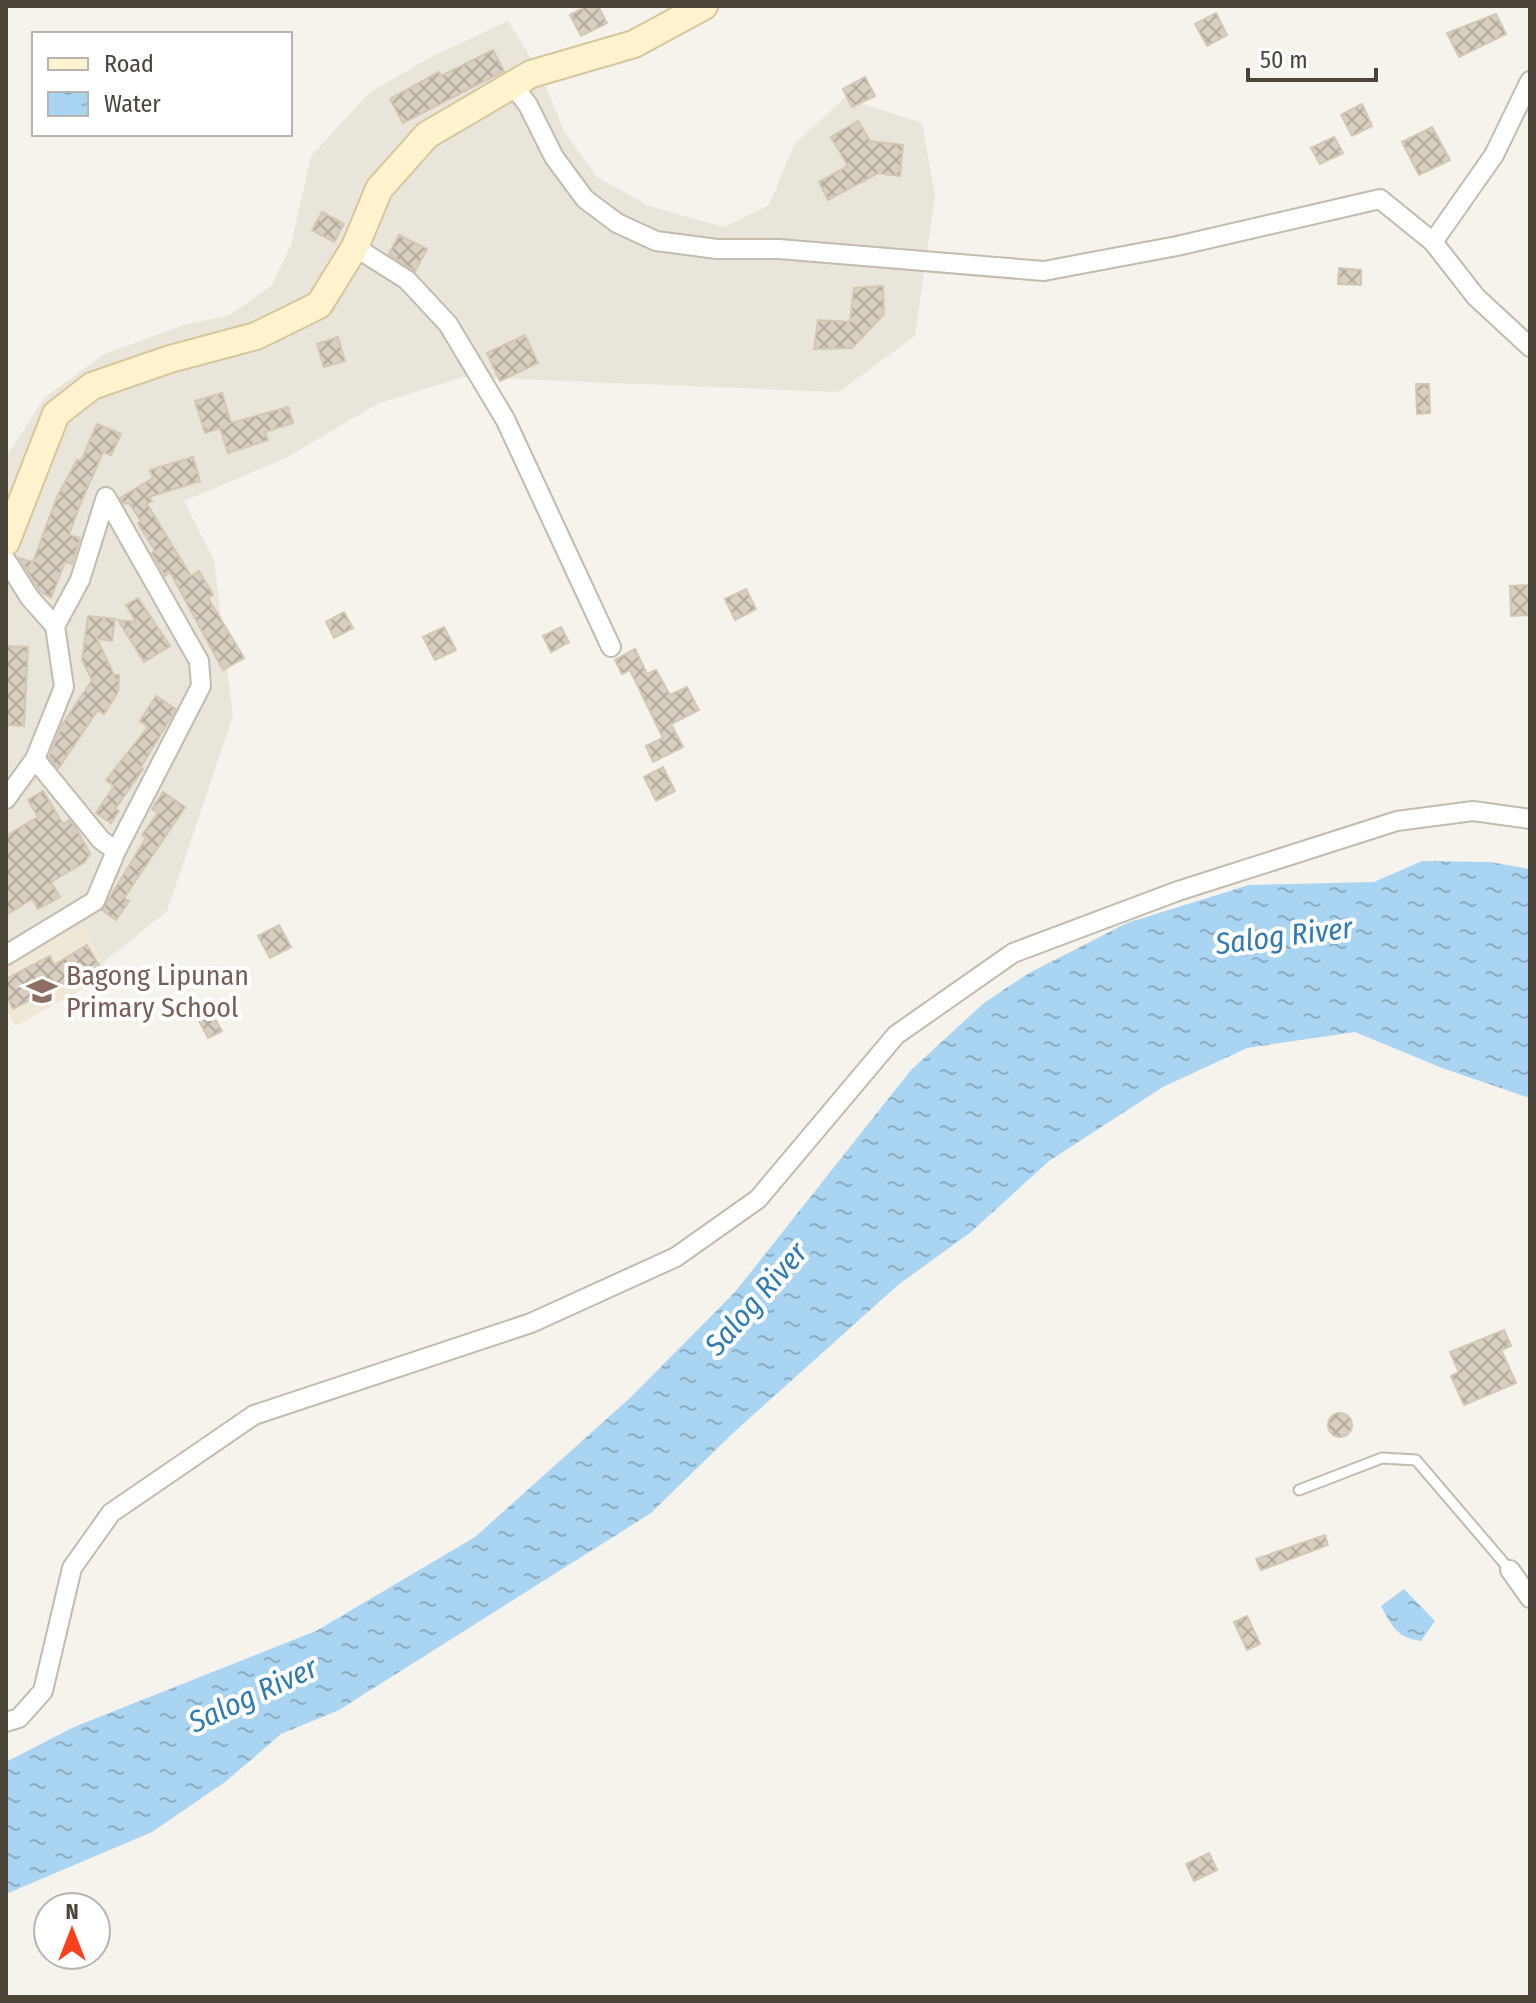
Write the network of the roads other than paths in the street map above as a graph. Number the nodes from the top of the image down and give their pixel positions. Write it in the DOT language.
graph roads {
  1 [pos="704,6"];
  2 [pos="1530,81"];
  3 [pos="513,85"];
  4 [pos="1433,242"];
  5 [pos="355,247"];
  6 [pos="1530,347"];
  7 [pos="6,542"];
  8 [pos="6,560"];
  9 [pos="55,626"];
  10 [pos="611,647"];
  11 [pos="35,759"];
  12 [pos="6,799"];
  13 [pos="1530,819"];
  14 [pos="116,851"];
  15 [pos="6,955"];
  16 [pos="1299,1490"];
  17 [pos="1510,1570"];
  18 [pos="1530,1598"];
  19 [pos="6,1722"];
  1 -- 3 [label="street"];
  2 -- 4 [label="street"];
  3 -- 4 [label="street"];
  3 -- 5 [label="street"];
  4 -- 6 [label="street"];
  5 -- 7 [label="street"];
  5 -- 10 [label="street"];
  8 -- 9 [label="street"];
  9 -- 11 [label="street"];
  9 -- 14 [label="street"];
  11 -- 12 [label="street"];
  11 -- 14 [label="street"];
  13 -- 19 [label="street"];
  14 -- 15 [label="street"];
  16 -- 17 [label="lane"];
  17 -- 18 [label="street"];
}
